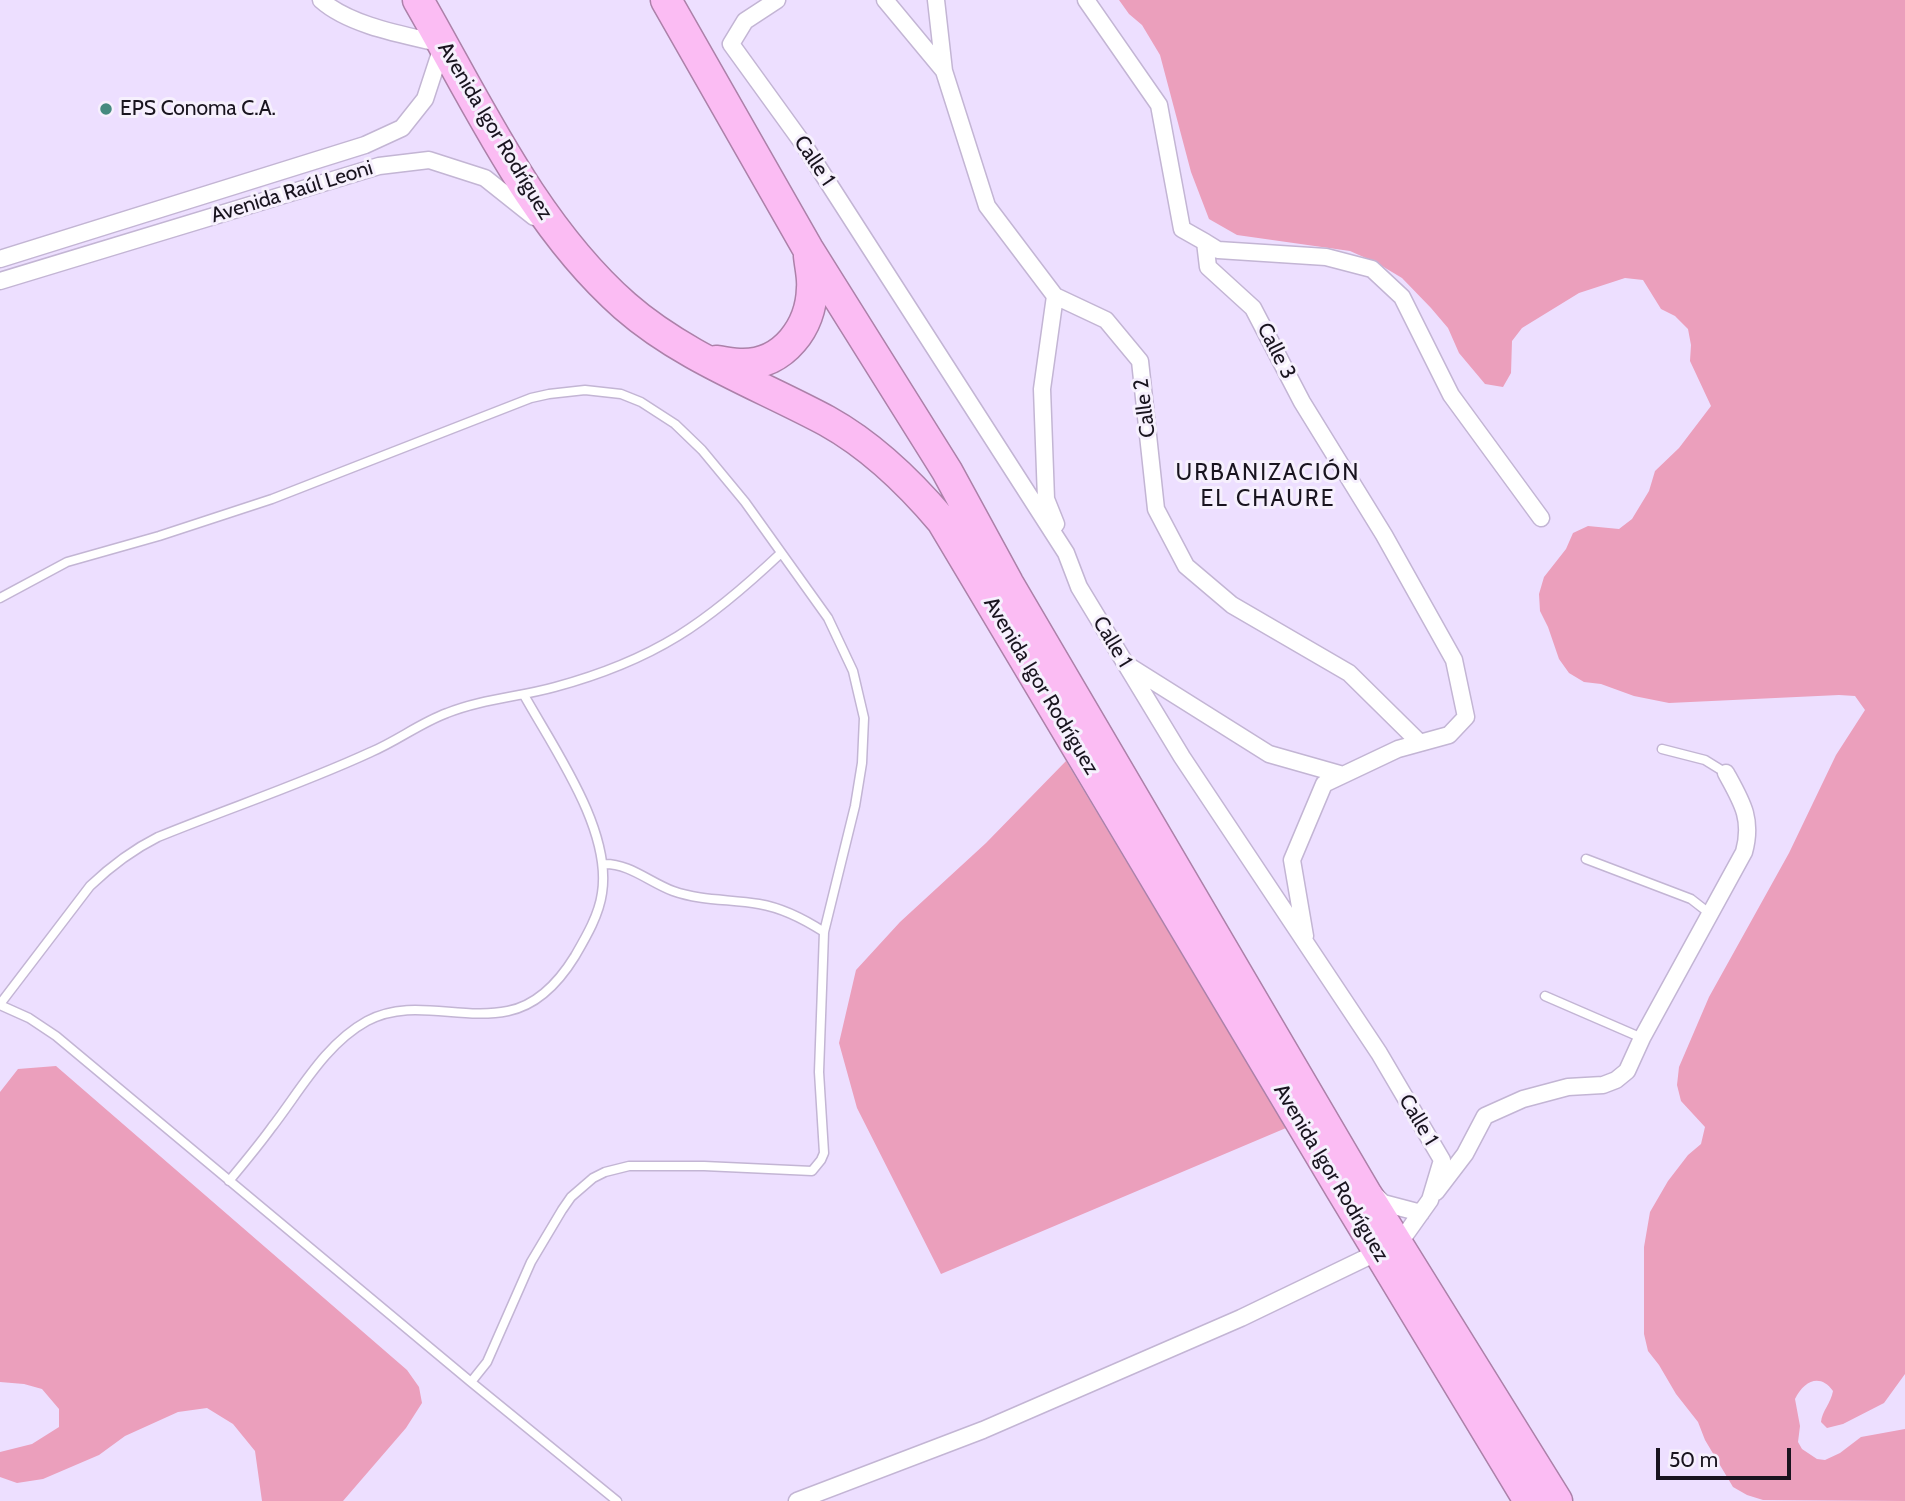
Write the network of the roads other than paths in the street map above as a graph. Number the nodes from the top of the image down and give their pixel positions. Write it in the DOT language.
graph roads {
  1 [pos="321,0"];
  2 [pos="418,0"];
  3 [pos="666,0"];
  4 [pos="777,0"];
  5 [pos="885,0"];
  6 [pos="936,0"];
  7 [pos="1086,0"];
  8 [pos="443,44"];
  9 [pos="944,71"];
  10 [pos="1205,242"];
  11 [pos="567,245"];
  12 [pos="808,249"];
  13 [pos="0,260"];
  14 [pos="0,281"];
  15 [pos="1055,296"];
  16 [pos="708,360"];
  17 [pos="1541,518"];
  18 [pos="781,553"];
  19 [pos="1066,553"];
  20 [pos="0,598"];
  21 [pos="1125,663"];
  22 [pos="524,695"];
  23 [pos="1420,743"];
  24 [pos="1662,749"];
  25 [pos="1726,773"];
  26 [pos="1343,775"];
  27 [pos="1586,859"];
  28 [pos="603,864"];
  29 [pos="1709,913"];
  30 [pos="824,932"];
  31 [pos="1306,943"];
  32 [pos="1545,996"];
  33 [pos="0,1004"];
  34 [pos="1642,1038"];
  35 [pos="1356,1175"];
  36 [pos="229,1181"];
  37 [pos="1425,1206"];
  38 [pos="1388,1248"];
  39 [pos="471,1382"];
  40 [pos="617,1501"];
  41 [pos="797,1501"];
  42 [pos="1529,1501"];
  43 [pos="1557,1501"];
  1 -- 8 [label="street"];
  2 -- 8 [label="highway, Avenida Igor Rodríguez"];
  3 -- 12 [label="highway, Avenida Igor Rodríguez"];
  4 -- 19 [label="street, Calle 1"];
  5 -- 9 [label="street, Calle 2"];
  6 -- 9 [label="street"];
  7 -- 10 [label="street"];
  8 -- 11 [label="highway, Avenida Igor Rodríguez"];
  8 -- 13 [label="street, Avenida Raúl Leoni"];
  9 -- 15 [label="street, Calle 2"];
  10 -- 17 [label="street"];
  10 -- 23 [label="street, Calle 3"];
  11 -- 14 [label="street, Avenida Raúl Leoni"];
  11 -- 16 [label="highway, Avenida Igor Rodríguez"];
  12 -- 16 [label="highway"];
  12 -- 35 [label="highway, Avenida Igor Rodríguez"];
  15 -- 19 [label="street"];
  15 -- 23 [label="street, Calle 2"];
  16 -- 38 [label="highway, Avenida Igor Rodríguez"];
  18 -- 20 [label="lane"];
  18 -- 22 [label="lane"];
  18 -- 30 [label="lane"];
  19 -- 21 [label="street, Calle 1"];
  21 -- 26 [label="street"];
  21 -- 31 [label="street, Calle 1"];
  22 -- 28 [label="lane"];
  22 -- 33 [label="lane"];
  23 -- 26 [label="street"];
  24 -- 25 [label="lane"];
  25 -- 29 [label="street"];
  26 -- 31 [label="street"];
  27 -- 29 [label="lane"];
  28 -- 30 [label="lane"];
  28 -- 36 [label="lane"];
  29 -- 34 [label="street"];
  30 -- 39 [label="lane"];
  31 -- 37 [label="street, Calle 1"];
  32 -- 34 [label="lane"];
  33 -- 36 [label="lane"];
  34 -- 37 [label="street"];
  35 -- 37 [label="street"];
  35 -- 38 [label="highway, Avenida Igor Rodríguez"];
  36 -- 39 [label="lane"];
  37 -- 38 [label="street, Calle 1"];
  38 -- 41 [label="street"];
  38 -- 42 [label="highway, Avenida Igor Rodríguez"];
  38 -- 43 [label="highway, Avenida Igor Rodríguez"];
  39 -- 40 [label="lane"];
}
